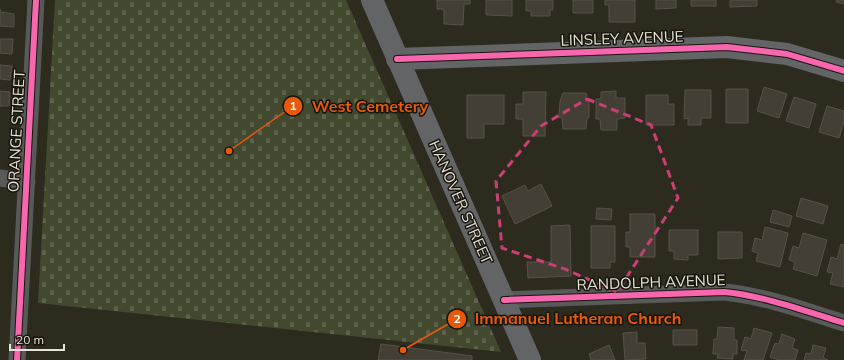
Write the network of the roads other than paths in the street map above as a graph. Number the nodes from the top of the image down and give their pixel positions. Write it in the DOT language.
graph roads {
  1 [pos="36,0"];
  2 [pos="372,0"];
  3 [pos="398,59"];
  4 [pos="844,71"];
  5 [pos="0,178"];
  6 [pos="27,182"];
  7 [pos="504,300"];
  8 [pos="844,323"];
  9 [pos="17,360"];
  10 [pos="530,360"];
  1 -- 6 [label="street, ORANGE STREET"];
  2 -- 3 [label="street, HANOVER STREET"];
  3 -- 4 [label="street, LINSLEY AVENUE"];
  3 -- 7 [label="street, HANOVER STREET"];
  5 -- 6 [label="street"];
  6 -- 9 [label="street, ORANGE STREET"];
  7 -- 8 [label="street, RANDOLPH AVENUE"];
  7 -- 10 [label="street, HANOVER STREET"];
}
